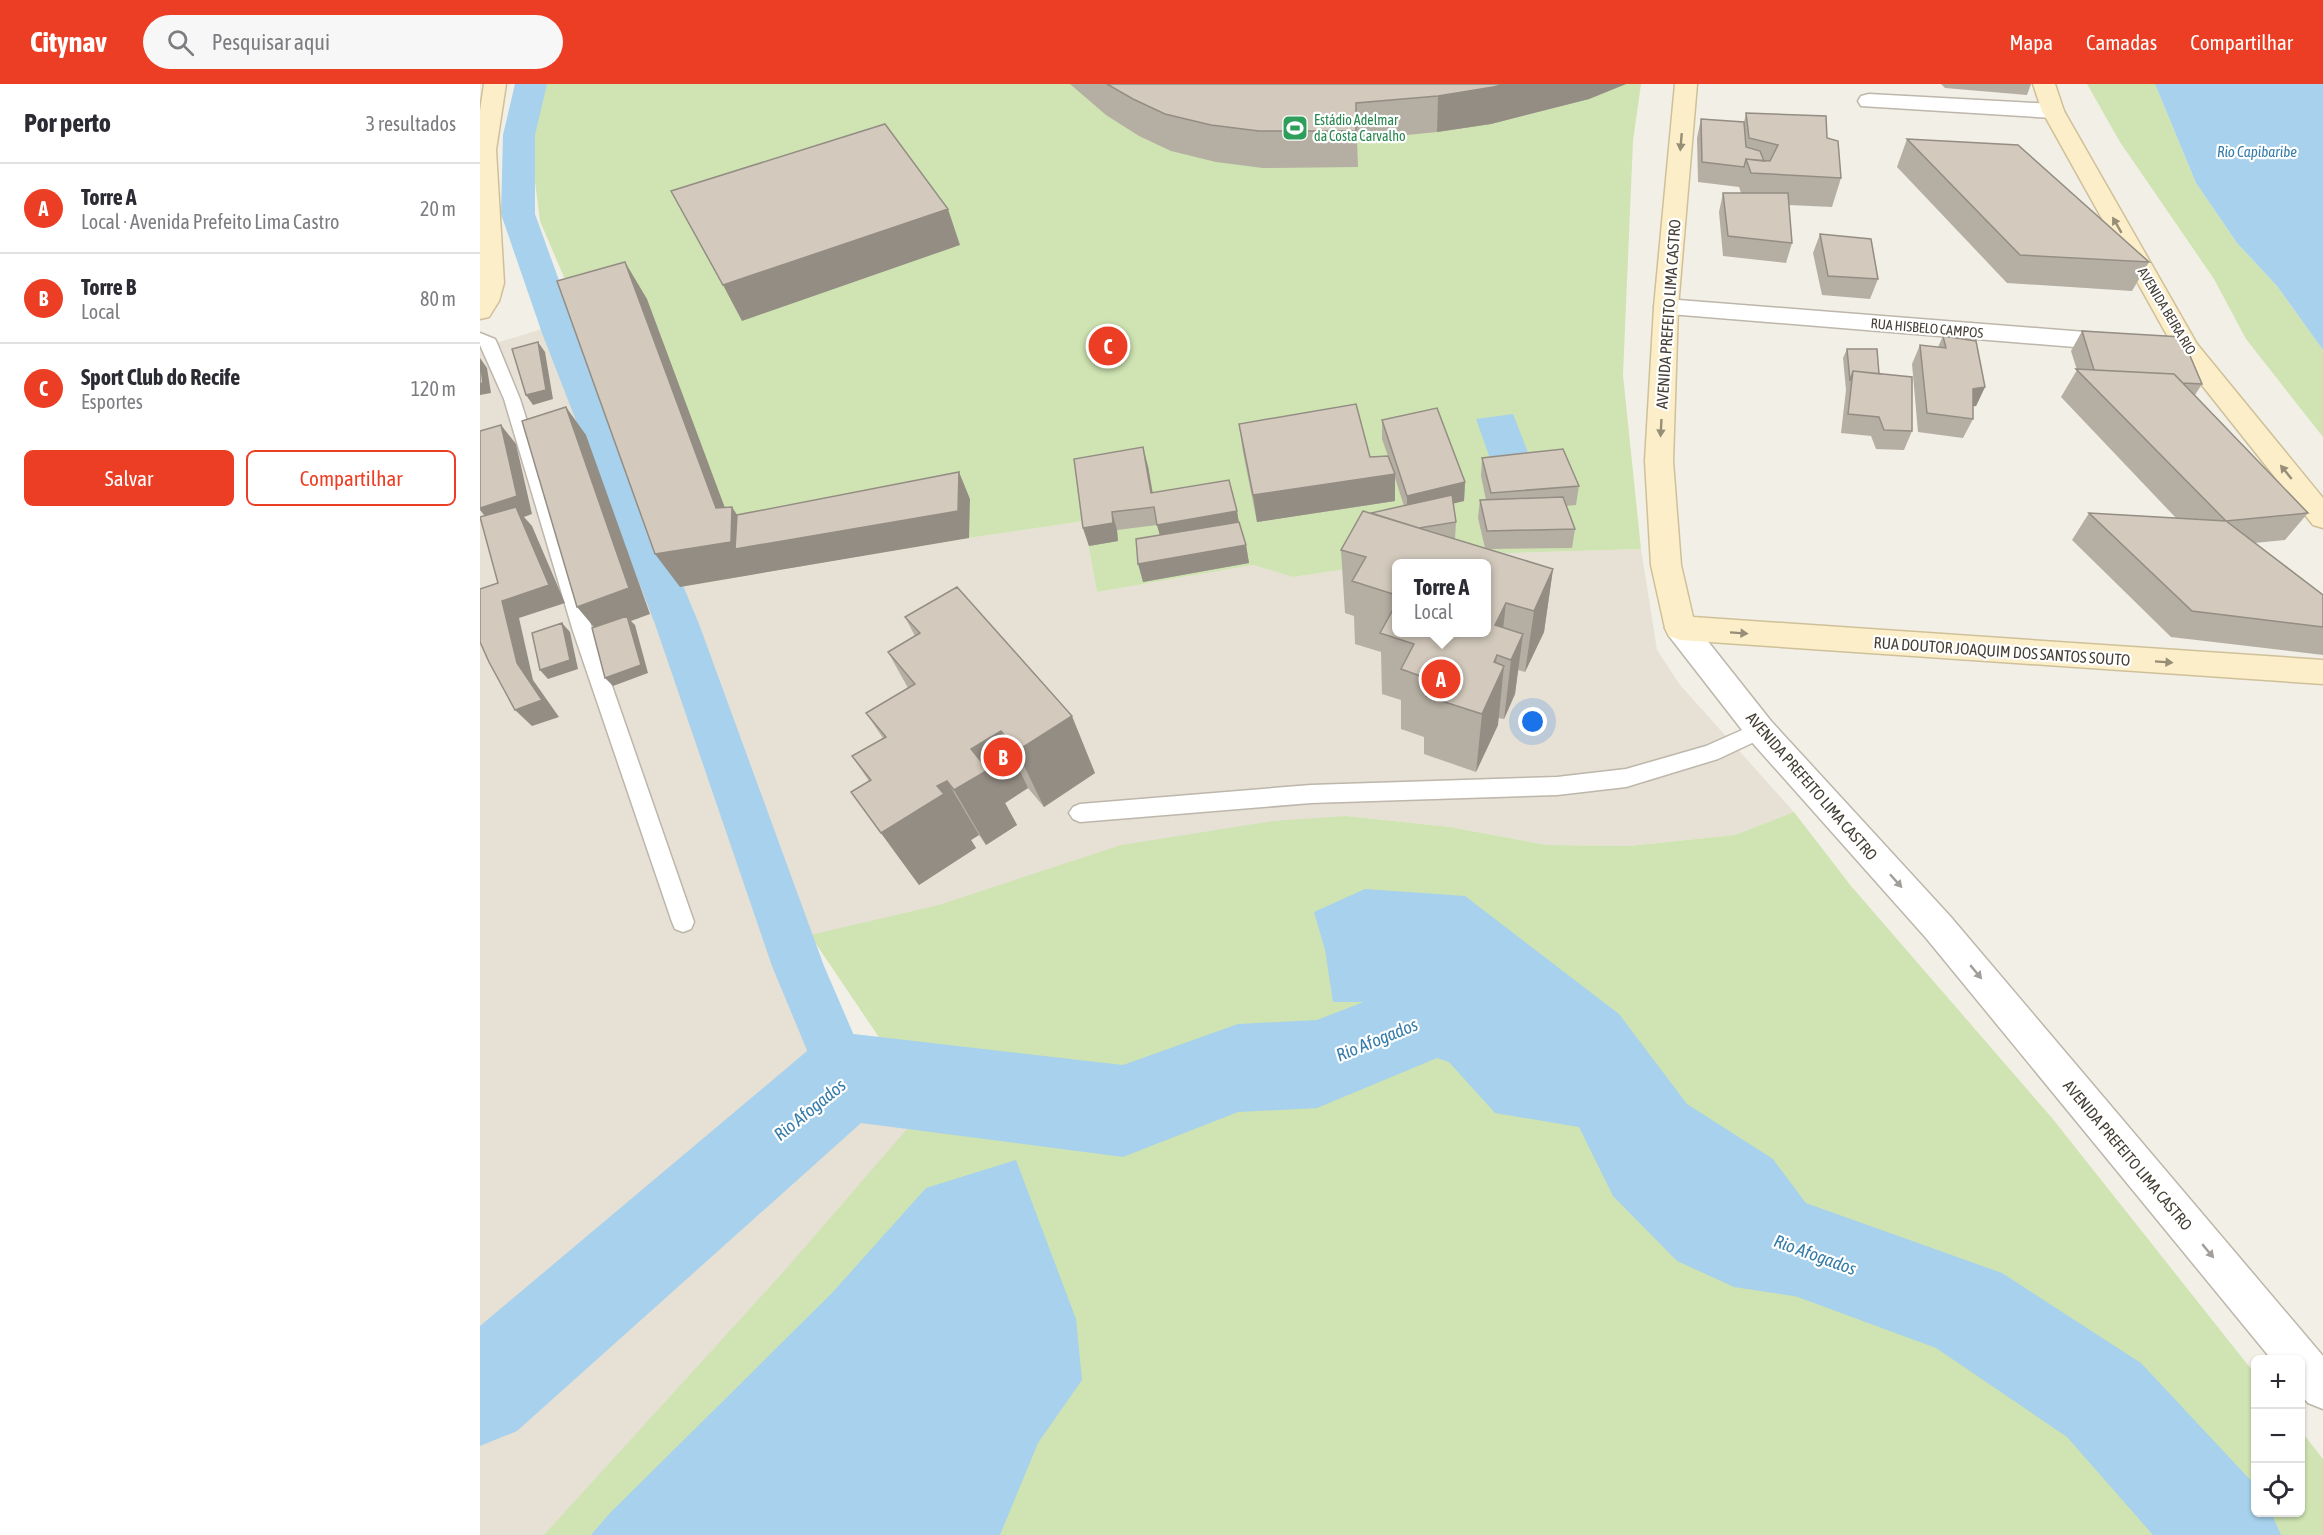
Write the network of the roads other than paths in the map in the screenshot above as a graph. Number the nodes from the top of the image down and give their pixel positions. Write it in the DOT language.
graph roads {
  1 [pos="495,84"];
  2 [pos="1686,84"];
  3 [pos="2044,84"];
  4 [pos="1869,101"];
  5 [pos="2053,111"];
  6 [pos="483,150"];
  7 [pos="1666,307"];
  8 [pos="480,311"];
  9 [pos="480,338"];
  10 [pos="2168,347"];
  11 [pos="2323,518"];
  12 [pos="1680,628"];
  13 [pos="2323,672"];
  14 [pos="1760,730"];
  15 [pos="1080,813"];
  16 [pos="683,922"];
  17 [pos="2296,1355"];
  18 [pos="2305,1366"];
  19 [pos="2323,1388"];
  1 -- 6 [label="street"];
  2 -- 7 [label="street, AVENIDA PREFEITO LIMA CASTRO, one-way"];
  3 -- 5 [label="street, AVENIDA BEIRA RIO"];
  4 -- 5 [label="street"];
  10 -- 5 [label="street, AVENIDA BEIRA RIO, one-way"];
  6 -- 8 [label="street"];
  7 -- 10 [label="street, RUA HISBELO CAMPOS"];
  7 -- 12 [label="street, AVENIDA PREFEITO LIMA CASTRO, one-way"];
  9 -- 16 [label="lane"];
  11 -- 10 [label="street, AVENIDA BEIRA RIO, one-way"];
  12 -- 13 [label="street, RUA DOUTOR JOAQUIM DOS SANTOS SOUTO, one-way"];
  12 -- 14 [label="street, AVENIDA PREFEITO LIMA CASTRO"];
  14 -- 15 [label="lane"];
  14 -- 17 [label="street, AVENIDA PREFEITO LIMA CASTRO, one-way"];
  18 -- 19 [label="street, AVENIDA PREFEITO LIMA CASTRO"];
}
